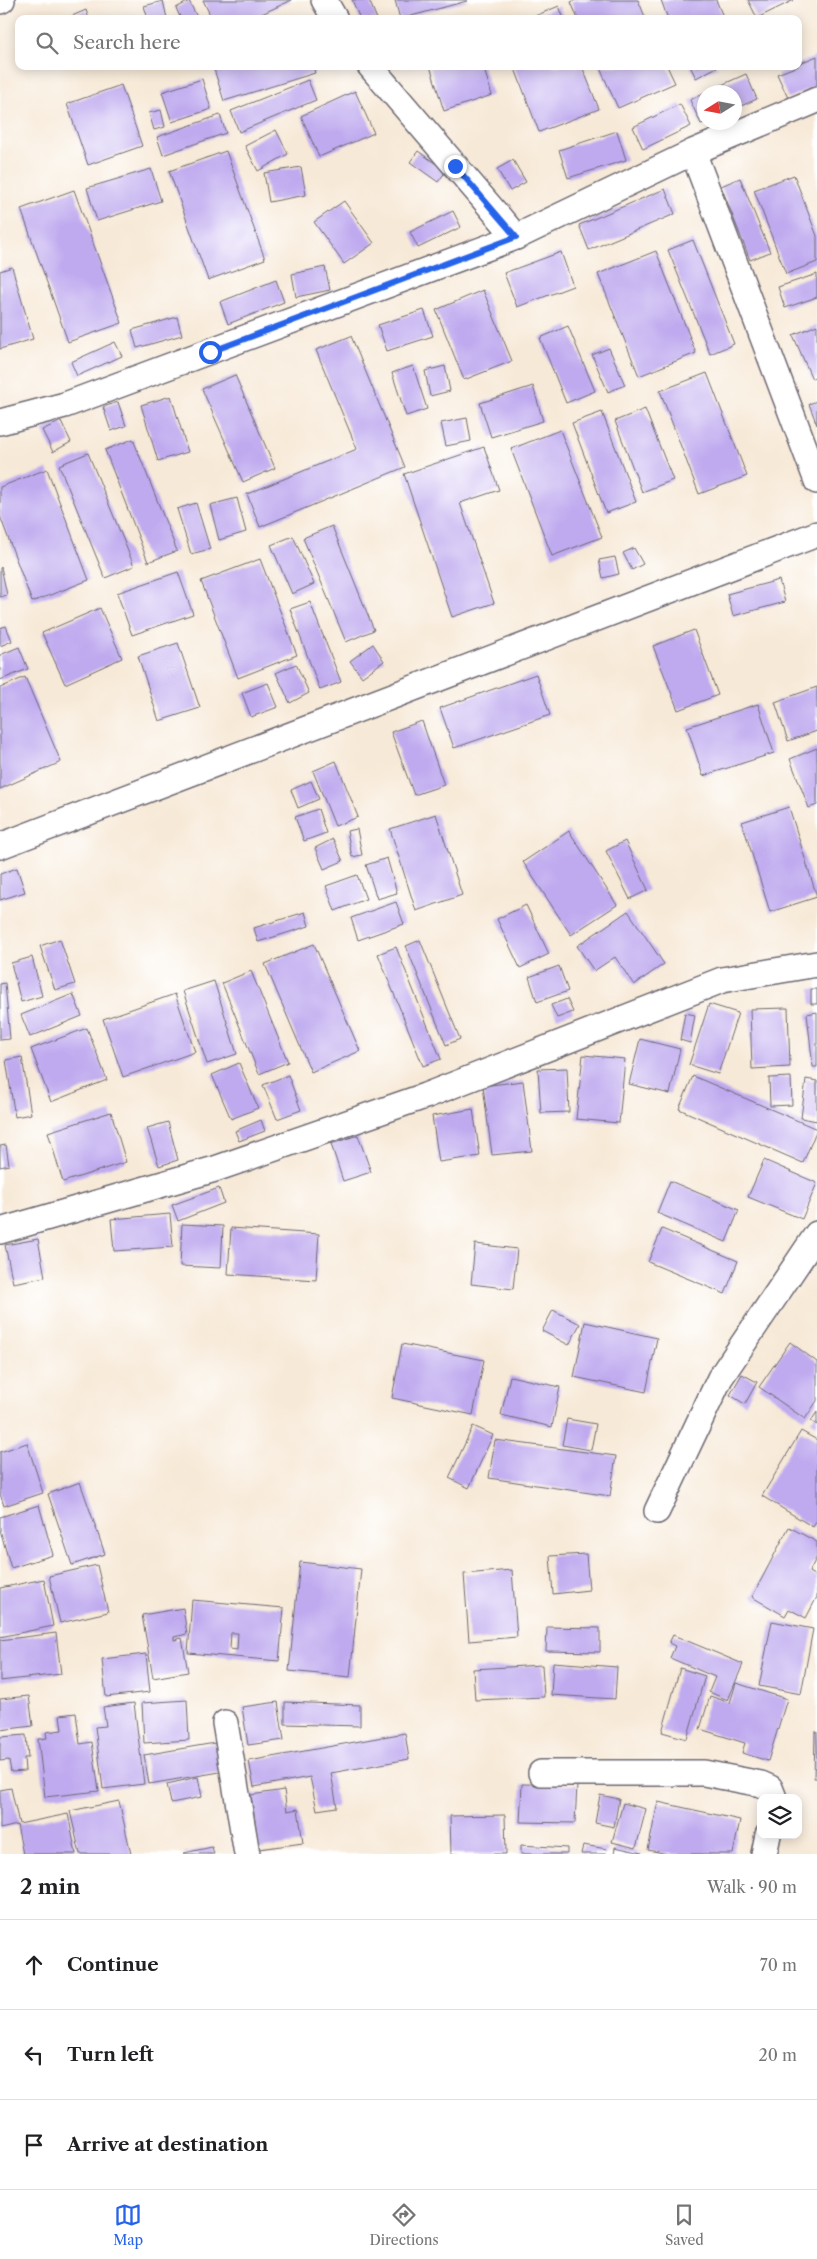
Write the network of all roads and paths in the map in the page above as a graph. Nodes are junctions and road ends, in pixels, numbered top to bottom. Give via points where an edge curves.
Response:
1 (324, 0) edge
2 (333, 15) edge
3 (373, 70) edge
4 (817, 100) edge
5 (692, 152) junction
6 (516, 237) junction
7 (0, 422) edge
8 (817, 481) edge
9 (817, 534) edge
10 (0, 846) edge
11 (817, 964) edge
12 (0, 1231) edge
13 (817, 1234) edge
14 (657, 1511) dead end
15 (225, 1723) dead end
16 (541, 1773) dead end
17 (772, 1794) edge
18 (767, 1839) edge
19 (247, 1854) edge
20 (764, 1854) edge

1 - 2 street
3 - 6 street
4 - 5 street
5 - 6 street
5 - 8 street
6 - 7 street via 66,405
9 - 10 street
11 - 12 street via 722,980 425,1096 224,1166
13 - 14 street via 720,1378
15 - 19 street
16 - 17 street via 704,1773 761,1784 770,1788
18 - 20 street

